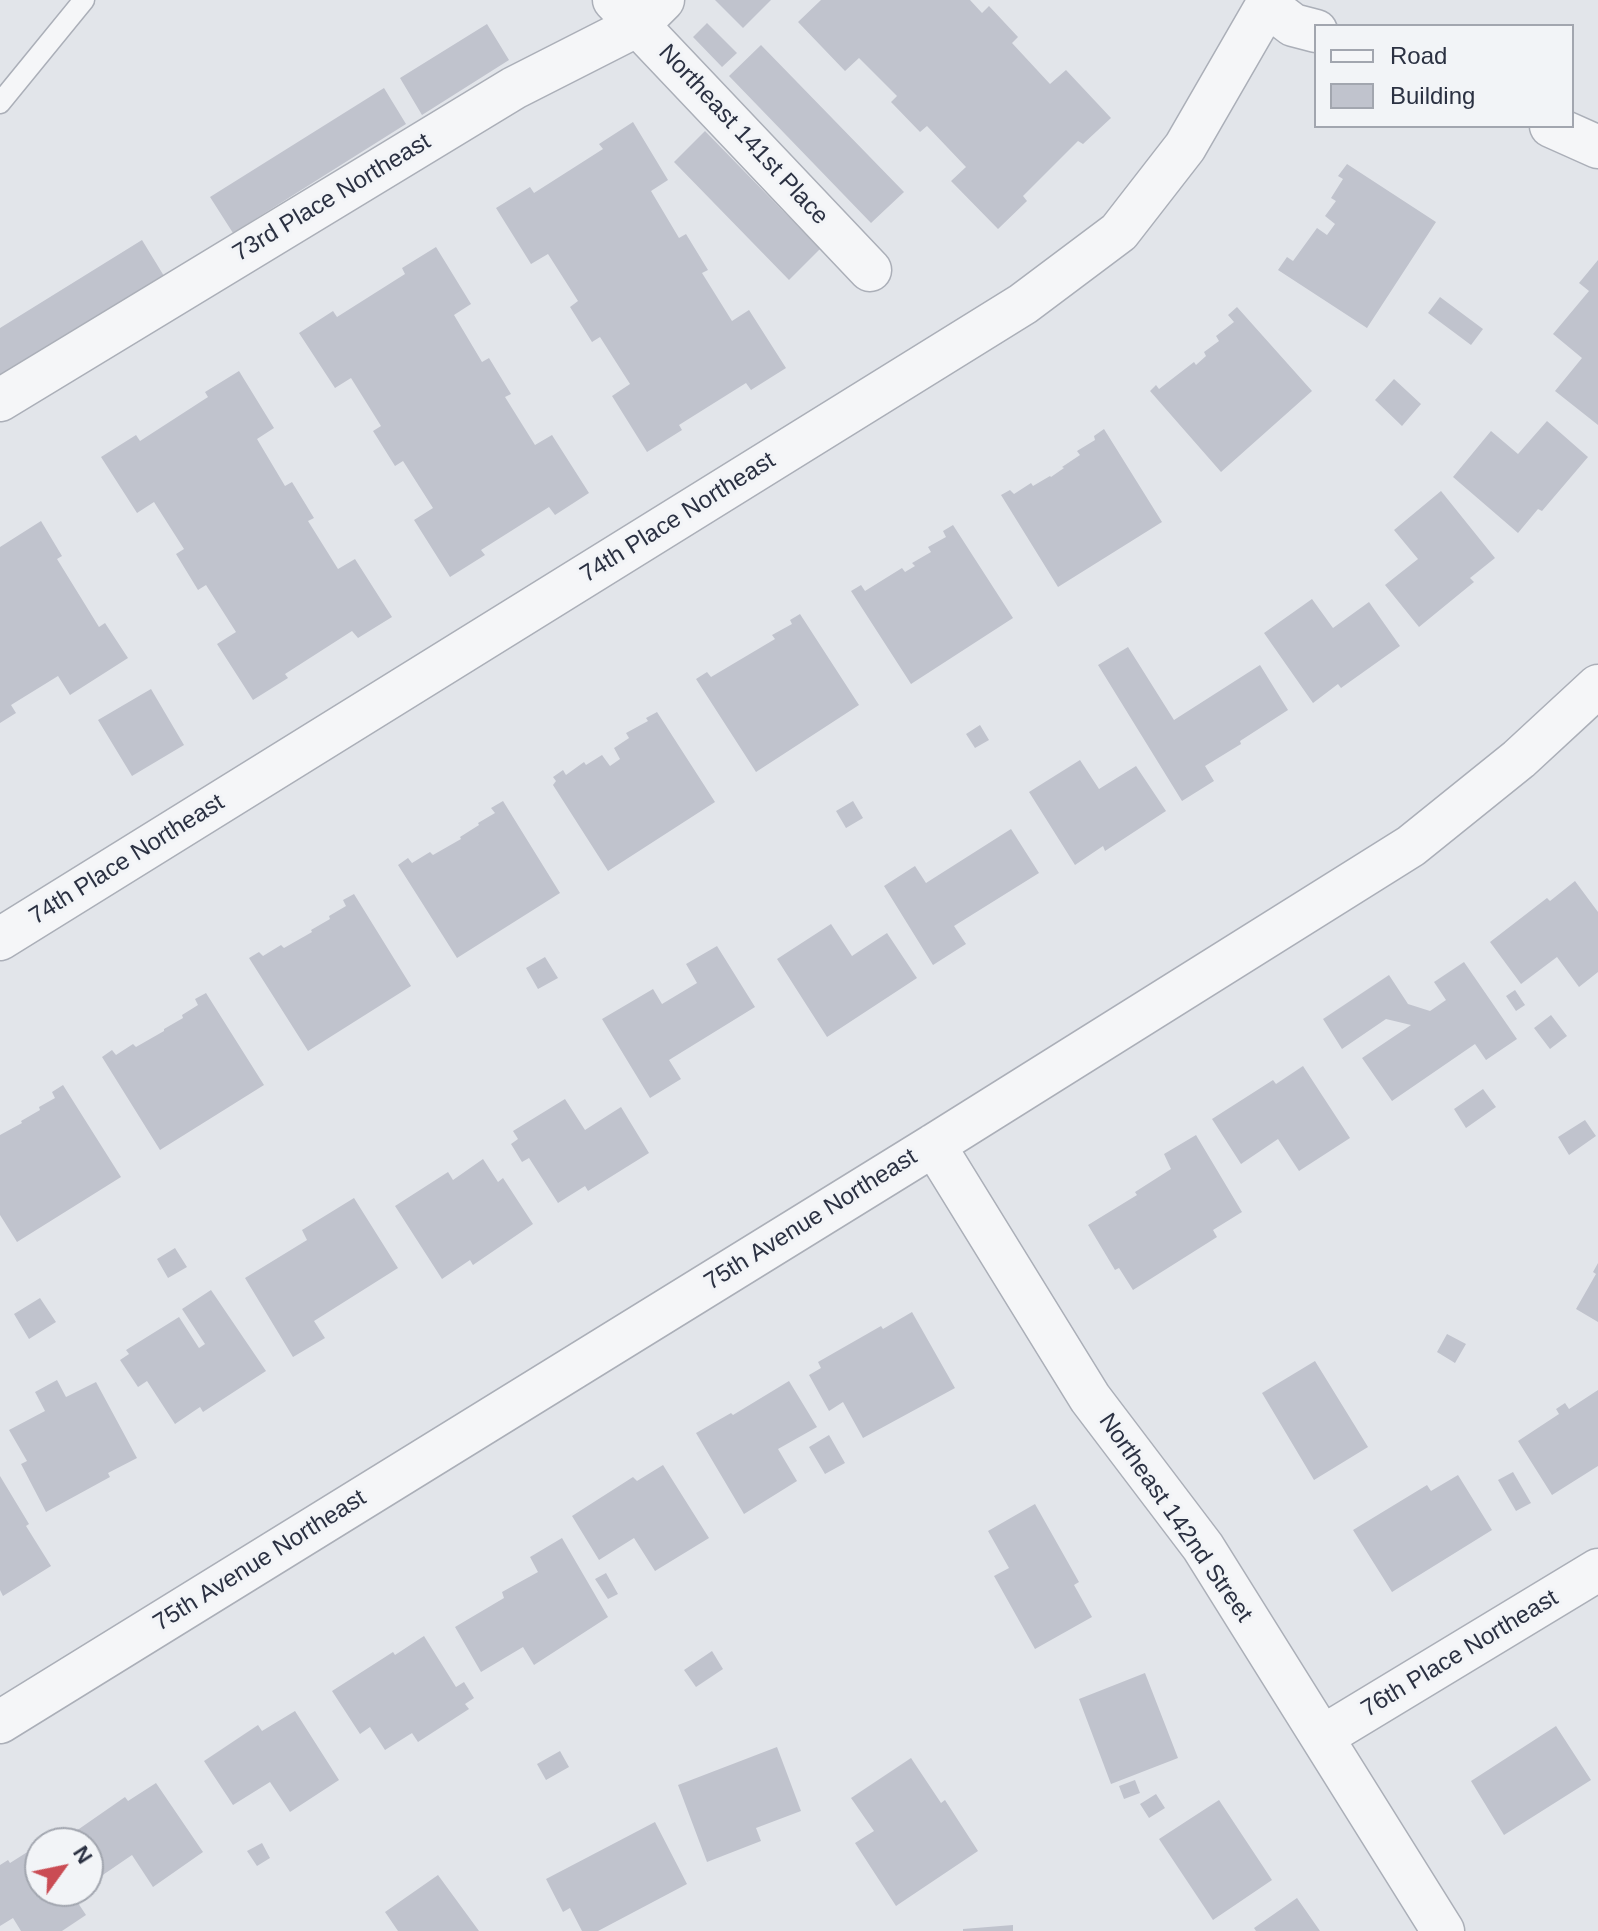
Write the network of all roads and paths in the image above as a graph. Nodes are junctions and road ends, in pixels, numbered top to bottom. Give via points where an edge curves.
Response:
1 (84, 0) edge
2 (1268, 3) edge
3 (639, 8) edge
4 (1314, 30) edge
5 (0, 103) edge
6 (1555, 128) edge
7 (1598, 147) edge
8 (870, 270) dead end
9 (0, 400) edge
10 (1598, 686) edge
11 (0, 939) edge
12 (934, 1145) junction
13 (1598, 1570) edge
14 (0, 1722) edge
15 (1322, 1737) junction
16 (1443, 1931) edge

1 - 5 lane
2 - 4 street via 1293,25
2 - 11 street, 74th Place Northeast via 1185,147 1119,232 1023,304
3 - 8 street, Northeast 141st Place
3 - 9 street, 73rd Place Northeast
6 - 7 street
10 - 12 street, 75th Avenue Northeast via 1519,759 1411,846
12 - 14 street, 75th Avenue Northeast
12 - 15 street, Northeast 142nd Street via 1090,1398 1203,1547
13 - 15 street, 76th Place Northeast
15 - 16 street, Northeast 142nd Street

